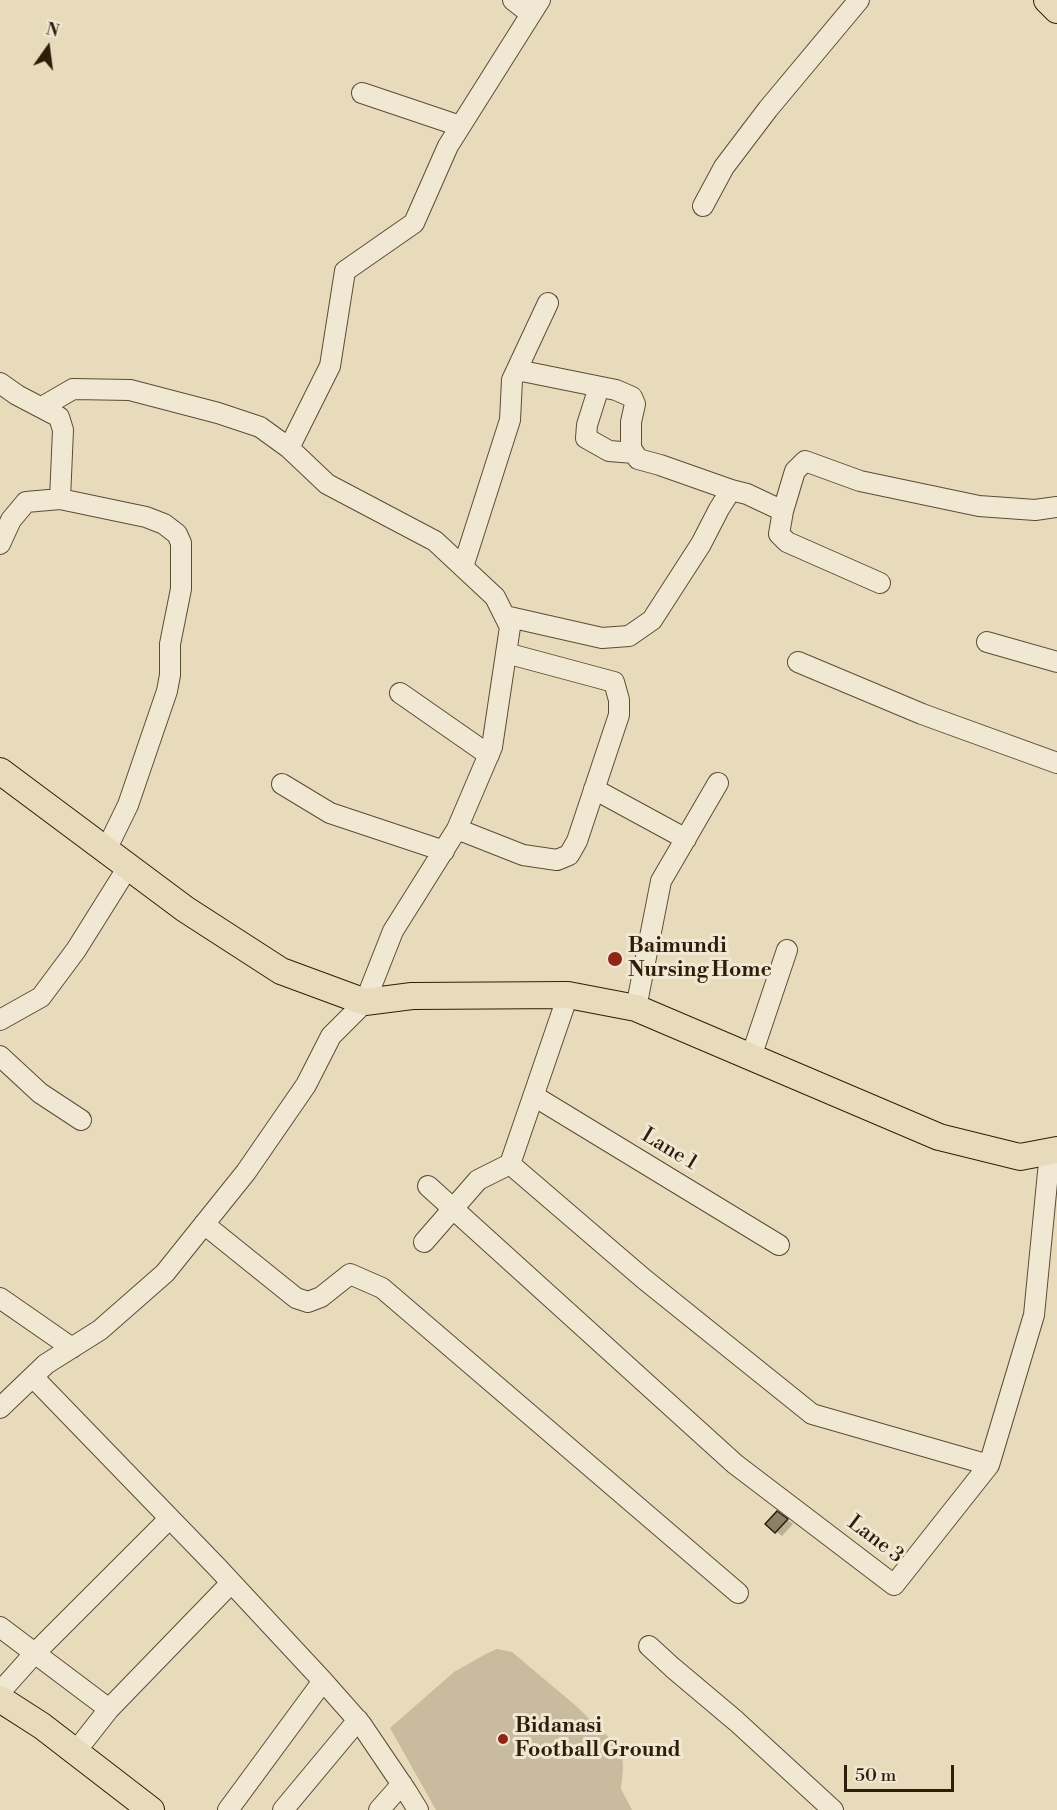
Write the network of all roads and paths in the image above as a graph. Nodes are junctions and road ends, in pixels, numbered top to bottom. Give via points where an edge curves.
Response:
1 (513, 0) edge
2 (859, 0) edge
3 (1047, 0) edge
4 (535, 7) edge
5 (1057, 10) edge
6 (362, 93) dead end
7 (460, 126) junction
8 (703, 206) dead end
9 (548, 303) dead end
10 (517, 370) junction
11 (0, 383) edge
12 (599, 387) junction
13 (42, 407) junction
14 (289, 448) junction
15 (634, 453) junction
16 (731, 490) junction
17 (60, 499) junction
18 (1057, 507) edge
19 (783, 511) junction
20 (0, 544) edge
21 (463, 567) junction
22 (880, 583) dead end
23 (505, 616) junction
24 (987, 642) dead end
25 (506, 653) junction
26 (798, 662) dead end
27 (1057, 662) edge
28 (400, 693) dead end
29 (489, 755) junction
30 (1057, 763) edge
31 (0, 771) edge
32 (718, 783) dead end
33 (282, 784) dead end
34 (594, 789) junction
35 (458, 829) junction
36 (686, 838) junction
37 (106, 850) junction
38 (444, 851) junction
39 (128, 867) junction
40 (787, 950) dead end
41 (568, 995) junction
42 (365, 1002) junction
43 (636, 1008) junction
44 (0, 1020) edge
45 (0, 1056) edge
46 (751, 1057) junction
47 (534, 1096) junction
48 (81, 1120) dead end
49 (1054, 1151) edge
50 (510, 1164) junction
51 (428, 1186) dead end
52 (453, 1208) junction
53 (204, 1224) junction
54 (424, 1242) dead end
55 (779, 1245) dead end
56 (0, 1298) edge
57 (72, 1348) junction
58 (33, 1377) junction
59 (0, 1408) edge
60 (989, 1465) junction
61 (169, 1519) junction
62 (231, 1582) junction
63 (738, 1593) dead end
64 (0, 1627) edge
65 (649, 1646) dead end
66 (34, 1654) junction
67 (323, 1681) junction
68 (0, 1692) edge
69 (0, 1699) edge
70 (109, 1709) junction
71 (0, 1719) edge
72 (358, 1720) junction
73 (76, 1751) junction
74 (402, 1784) junction
75 (128, 1810) edge
76 (151, 1810) edge
77 (228, 1810) edge
78 (283, 1810) edge
79 (379, 1810) edge
80 (418, 1810) edge
81 (833, 1810) edge

1 - 4 street
2 - 8 street via 736,150
3 - 5 main road
4 - 7 street
6 - 7 street
7 - 14 street via 414,223 345,271 330,366
9 - 10 street
10 - 12 street
10 - 21 street via 512,380 510,420
11 - 13 street
12 - 15 street via 632,397
12 - 15 street via 586,438 609,452
13 - 14 street via 73,390 130,390 260,427
13 - 17 street via 59,417 63,430
14 - 21 street via 327,484 435,541
15 - 16 street via 638,459
16 - 19 street
16 - 23 street via 652,620 629,636 602,638
17 - 20 street via 26,502 10,520
17 - 37 street via 155,520 177,534 181,543 181,589 170,644 167,691 128,805
18 - 19 street via 1035,510 979,506 860,481 805,461 795,471
19 - 22 street via 779,534 787,542
21 - 23 street via 495,597
23 - 25 street via 510,627
24 - 27 street
25 - 29 street
25 - 34 street via 614,682 619,715
26 - 30 street via 922,714
28 - 29 street
29 - 35 street
31 - 37 main road
32 - 36 street
33 - 38 street via 330,813
34 - 35 street via 577,842 569,855 557,860 523,855
34 - 36 street
35 - 38 street
36 - 43 street via 661,881
37 - 39 main road
38 - 42 street via 393,931
39 - 42 main road via 281,971
39 - 44 street via 41,997
40 - 46 street
41 - 42 main road via 412,996
41 - 43 main road
41 - 47 street
42 - 53 street via 331,1036 306,1085 246,1172
43 - 46 main road
45 - 48 street via 40,1093
46 - 49 main road via 939,1137 1020,1157
47 - 50 street
47 - 55 street, Lane 1
49 - 60 street via 1034,1315
50 - 52 street via 478,1179
50 - 60 street via 812,1414
51 - 52 street
52 - 54 street
52 - 60 street, Lane 3 via 735,1464 894,1585
53 - 57 street via 165,1273 100,1330
53 - 63 street via 296,1298 308,1302 321,1297 350,1274 382,1288
56 - 57 street
57 - 58 street
58 - 59 street
58 - 61 street
61 - 62 street
61 - 66 street
62 - 67 street
62 - 70 street
64 - 66 street
65 - 81 street
66 - 68 street
66 - 70 street
67 - 72 street
67 - 77 street
69 - 73 main road
70 - 73 street
71 - 75 main road
72 - 74 street
72 - 78 street
73 - 76 main road
74 - 79 street
74 - 80 street

